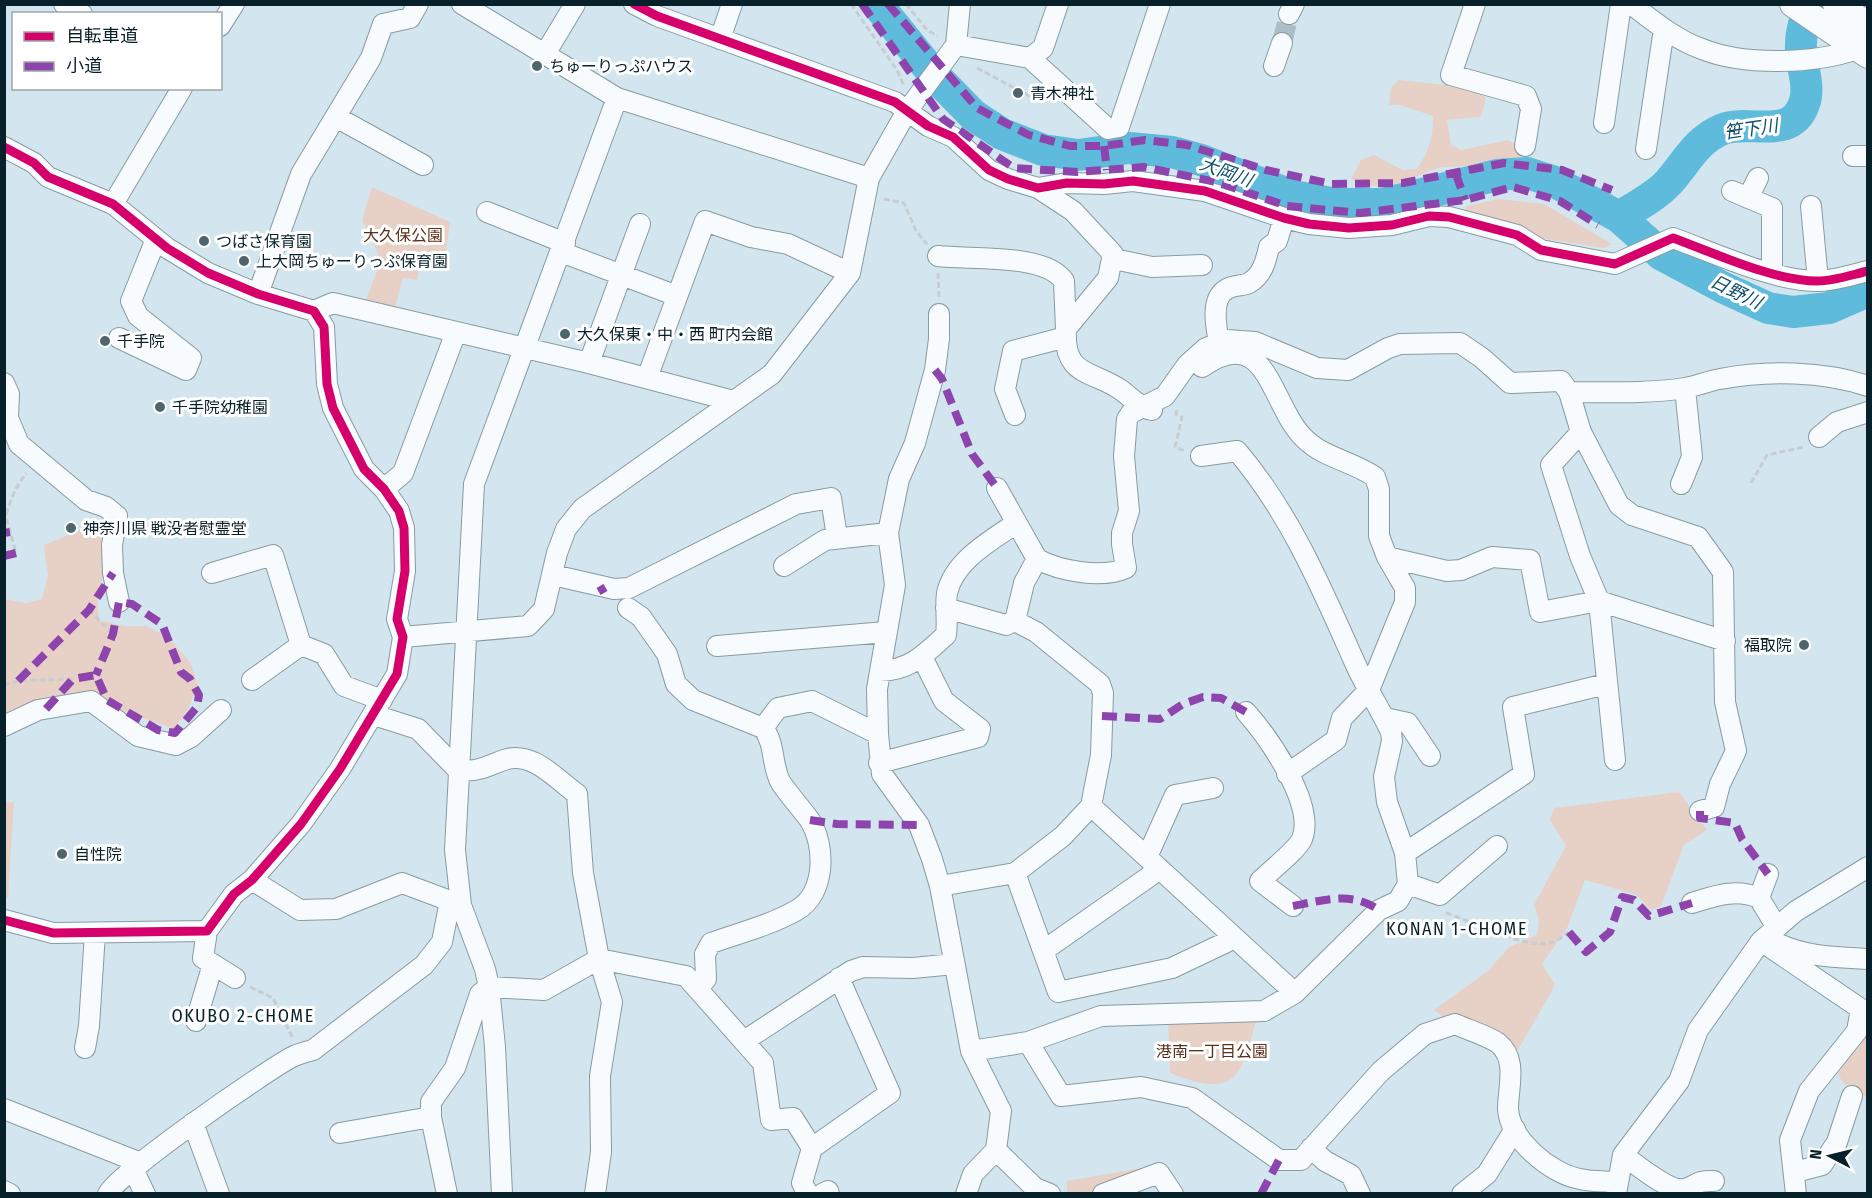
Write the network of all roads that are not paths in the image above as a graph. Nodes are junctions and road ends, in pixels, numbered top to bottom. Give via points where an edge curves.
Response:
1 (234, 4) edge
2 (418, 4) edge
3 (462, 4) edge
4 (575, 4) edge
5 (634, 4) edge
6 (732, 4) edge
7 (960, 4) edge
8 (1058, 4) edge
9 (1160, 4) edge
10 (1475, 4) edge
11 (1621, 4) edge
12 (1631, 4) edge
13 (1793, 4) edge
14 (1838, 6) edge
15 (666, 11) edge
16 (222, 23) edge
17 (1868, 25) edge
18 (1664, 29) junction
19 (720, 39) junction
20 (1282, 43) tunnel mouth
21 (953, 49) junction
22 (1862, 52) edge
23 (545, 54) junction
24 (1030, 58) junction
25 (1274, 66) dead end
26 (181, 90) edge
27 (617, 98) junction
28 (907, 111) junction
29 (336, 117) junction
30 (1604, 123) dead end
31 (1525, 146) dead end
32 (4, 147) edge
33 (1646, 149) dead end
34 (423, 165) dead end
35 (1758, 178) dead end
36 (867, 186) junction
37 (1038, 188) junction
38 (113, 204) junction
39 (1811, 206) dead end
40 (487, 212) dead end
41 (1284, 218) junction
42 (640, 224) dead end
43 (156, 239) junction
44 (563, 247) junction
45 (938, 256) road end
46 (1114, 260) junction
47 (1202, 265) dead end
48 (1868, 271) edge
49 (1772, 272) junction
50 (850, 273) junction
51 (622, 275) junction
52 (1818, 281) junction
53 (258, 294) junction
54 (677, 296) junction
55 (314, 311) junction
56 (939, 314) road end
57 (1066, 330) junction
58 (456, 332) junction
59 (118, 338) dead end
60 (1012, 341) dead end
61 (1220, 342) junction
62 (522, 348) junction
63 (589, 363) junction
64 (647, 378) junction
65 (4, 382) edge
66 (1868, 386) edge
67 (1685, 388) junction
68 (1569, 392) junction
69 (733, 401) junction
70 (1142, 407) junction
71 (1868, 412) edge
72 (1015, 415) dead end
73 (1581, 432) junction
74 (1819, 437) road end
75 (1201, 456) road end
76 (1681, 484) dead end
77 (997, 488) dead end
78 (384, 489) junction
79 (1015, 524) junction
80 (888, 533) junction
81 (837, 537) junction
82 (1387, 557) junction
83 (1037, 559) junction
84 (784, 566) dead end
85 (212, 573) dead end
86 (553, 575) junction
87 (1599, 601) junction
88 (119, 602) dead end
89 (628, 608) dead end
90 (946, 608) junction
91 (1015, 621) junction
92 (886, 632) junction
93 (467, 633) junction
94 (403, 637) junction
95 (1725, 641) junction
96 (301, 645) junction
97 (717, 646) dead end
98 (922, 657) junction
99 (880, 670) junction
100 (252, 680) dead end
101 (1606, 684) junction
102 (1369, 690) junction
103 (378, 707) junction
104 (221, 710) dead end
105 (1246, 712) dead end
106 (1385, 718) junction
107 (4, 726) edge
108 (763, 728) junction
109 (878, 734) junction
110 (1430, 756) dead end
111 (1615, 760) dead end
112 (879, 763) junction
113 (459, 771) junction
114 (1287, 774) junction
115 (1213, 788) dead end
116 (1091, 806) junction
117 (1700, 811) dead end
118 (1497, 846) dead end
119 (1405, 853) junction
120 (1153, 863) junction
121 (1868, 867) edge
122 (1015, 873) junction
123 (1768, 874) dead end
124 (252, 880) junction
125 (1408, 884) junction
126 (940, 886) junction
127 (1759, 897) junction
128 (455, 903) junction
129 (1692, 903) dead end
130 (1293, 906) dead end
131 (4, 920) edge
132 (1776, 926) junction
133 (207, 932) junction
134 (95, 933) junction
135 (1235, 938) junction
136 (1761, 941) junction
137 (1043, 951) junction
138 (599, 959) junction
139 (1868, 959) edge
140 (213, 964) junction
141 (954, 964) junction
142 (235, 978) road end
143 (838, 978) junction
144 (489, 987) junction
145 (698, 988) junction
146 (1295, 993) junction
147 (196, 1021) dead end
148 (744, 1041) junction
149 (1028, 1042) junction
150 (85, 1048) dead end
151 (971, 1051) junction
152 (1852, 1096) dead end
153 (4, 1109) edge
154 (431, 1117) junction
155 (193, 1124) junction
156 (1515, 1129) junction
157 (340, 1132) dead end
158 (812, 1148) junction
159 (1311, 1148) junction
160 (996, 1150) junction
161 (1623, 1155) junction
162 (137, 1166) junction
163 (1795, 1173) junction
164 (1714, 1181) dead end
165 (1616, 1188) edge
166 (4, 1191) edge
167 (9, 1194) edge
168 (108, 1194) edge
169 (145, 1194) edge
170 (219, 1194) edge
171 (447, 1194) edge
172 (501, 1194) edge
173 (595, 1194) edge
174 (808, 1194) edge
175 (822, 1194) edge
176 (829, 1194) edge
177 (966, 1194) edge
178 (1050, 1194) edge
179 (1103, 1194) edge
180 (1173, 1194) edge
181 (1360, 1194) edge
182 (1462, 1194) edge
183 (1796, 1194) edge

1 - 16 street
2 - 29 street via 410,18 383,24 371,58
3 - 23 street
4 - 23 street
5 - 15 street
6 - 19 street
7 - 21 street
8 - 24 street via 1044,48
9 - 24 street via 1119,127 1108,129
10 - 31 street via 1451,75 1526,96 1531,109
11 - 30 street
12 - 18 street
13 - 22 main road
14 - 17 main road
15 - 19 street
18 - 22 street via 1702,50 1751,60
18 - 33 street
19 - 28 street via 895,102
20 - 25 street
21 - 24 street
21 - 28 street
23 - 27 street
26 - 38 street
27 - 36 street
27 - 44 street
28 - 36 street
28 - 37 street via 928,126 953,136 989,170
29 - 34 street
29 - 53 street via 301,174
32 - 38 street via 34,163 48,177
35 - 49 street via 1740,194 1772,208
36 - 50 street
37 - 41 street via 1133,181 1204,191
37 - 46 street via 1073,211 1113,254
38 - 43 street
39 - 52 street
40 - 44 street
41 - 49 street via 1349,228 1392,225 1429,216 1449,217 1517,235 1541,250 1615,264 1673,238
41 - 61 street via 1277,241 1269,247 1265,266 1249,284 1219,295 1214,320
42 - 51 street
43 - 53 street via 208,273
43 - 59 street via 131,301 138,316 191,358 186,370
44 - 51 street
44 - 62 street
45 - 57 street via 1014,259 1053,269 1065,281
46 - 47 street via 1152,267
46 - 57 street via 1108,278
48 - 52 street
49 - 52 street
50 - 54 street via 788,244 751,237 705,221
50 - 69 street via 772,374
51 - 54 street
51 - 63 street
53 - 55 street
54 - 64 street
55 - 58 street via 333,303
55 - 78 street via 324,327 327,384 333,408 364,469
56 - 80 street via 935,370 915,443 899,479
57 - 60 street
57 - 70 street via 1071,358 1077,367 1118,388
57 - 72 street via 1013,351 1005,389
58 - 62 street
58 - 78 street via 403,473
61 - 68 street via 1255,342 1303,363 1342,370 1400,344 1460,343 1510,383 1561,381
61 - 70 street via 1206,348 1187,365 1165,396
62 - 63 street
62 - 93 street via 474,484
63 - 64 street
64 - 69 street
65 - 88 street via 9,394 8,418 19,444 86,500 117,516 112,573
66 - 67 street via 1826,377 1772,375 1722,379
67 - 68 street
67 - 76 street via 1692,457
68 - 73 street
69 - 86 street via 582,509 566,529
70 - 82 street via 1156,411 1170,402 1196,371 1218,356 1242,354 1257,361 1306,440 1375,477 1379,489 1379,536
70 - 83 street via 1131,413 1125,430 1129,511 1122,533 1126,568 1116,573 1095,572
71 - 74 street via 1837,422
73 - 87 street via 1551,465
73 - 95 street via 1619,505 1632,515 1698,537 1723,572
75 - 102 street via 1237,451 1259,477 1328,600
77 - 79 street
78 - 94 street via 399,511 404,528 405,571 397,619
79 - 83 street
79 - 90 street via 968,558 949,586
80 - 81 street
80 - 92 street via 895,585
81 - 84 street via 825,540
81 - 86 street via 831,498 813,499 776,513 628,588 614,589
82 - 87 street via 1448,571 1492,557 1530,560 1540,612
82 - 102 street via 1405,588 1405,602
83 - 91 street via 1024,583
85 - 96 street via 273,555
86 - 93 street via 544,609 528,626
87 - 95 street
87 - 101 street
89 - 108 street via 648,626 667,654 676,684 693,700
90 - 91 street via 1006,625
90 - 98 street via 945,635
91 - 116 street via 1053,645 1100,684 1101,755
92 - 97 street
92 - 99 street
93 - 94 street
93 - 113 street
94 - 103 street via 397,674
95 - 117 street via 1725,702 1736,751 1714,807
96 - 100 street
96 - 103 street via 324,654 344,686
98 - 99 street via 898,670
98 - 112 street via 944,701 980,729 978,737
99 - 109 street
101 - 111 street
101 - 119 street via 1513,707 1524,774
102 - 106 street
102 - 114 street via 1342,718 1336,740
103 - 113 street via 418,729
103 - 124 street via 301,824
104 - 107 street via 176,745 138,736 91,701 38,710
105 - 114 street via 1264,732
106 - 110 street via 1408,723
106 - 119 street via 1392,741 1384,777 1387,802
108 - 109 street via 778,708 812,701
108 - 145 street via 770,737 778,777 810,820 821,857 816,886 798,910 711,944 705,954 706,979
109 - 112 street
112 - 126 street via 882,774 919,825
113 - 128 street
113 - 138 street via 480,771 519,756 531,759 577,794 583,873
114 - 130 street via 1306,815 1302,840 1260,881
115 - 120 street via 1175,795
116 - 120 street
116 - 122 street via 1063,836
118 - 125 street via 1440,895
119 - 125 street
120 - 135 street
120 - 137 street
121 - 132 street
122 - 126 street
122 - 137 street
123 - 127 street
124 - 128 street via 300,910 336,909 402,883
124 - 133 street via 234,894
125 - 146 street via 1398,901 1379,910
126 - 141 street
127 - 129 street via 1745,892 1721,894
127 - 132 street
128 - 144 street via 485,969
128 - 155 street via 442,942 424,965 313,1050 271,1070
131 - 134 street via 53,933
132 - 136 street
133 - 134 street
133 - 140 street via 203,958
134 - 150 street
135 - 137 street via 1172,968 1058,992
135 - 146 street
136 - 139 street via 1820,956
136 - 161 street via 1698,1030 1679,1081
136 - 163 street via 1861,1009 1857,1031 1809,1091 1790,1140
138 - 144 street via 544,990
138 - 145 street via 686,976
138 - 173 street via 612,1002 600,1076 601,1152
140 - 142 street
140 - 147 street
141 - 143 street via 862,967
141 - 151 street
143 - 148 street
143 - 158 street via 890,1093
144 - 154 street via 480,994 455,1068 431,1102
144 - 172 street
145 - 148 street
146 - 149 street via 1264,1011 1101,1016
148 - 158 street via 763,1064 771,1120 793,1118
149 - 151 street
149 - 159 street via 1061,1096 1141,1087 1192,1098 1279,1160 1301,1160
151 - 160 street via 1001,1111
152 - 163 street via 1837,1142 1822,1165
153 - 162 street
154 - 157 street
154 - 171 street
155 - 162 street
155 - 170 street
156 - 159 street via 1508,1110 1511,1064 1499,1044 1455,1024 1425,1034 1381,1071
156 - 165 street via 1531,1151 1552,1169
156 - 182 street via 1487,1174
158 - 174 street via 802,1183
159 - 181 street via 1351,1175
160 - 177 street via 973,1174
160 - 178 street via 1035,1188
161 - 164 street via 1672,1188 1685,1190 1699,1180
161 - 165 street
162 - 168 street
162 - 169 street
163 - 183 street
166 - 167 street
175 - 176 street
179 - 180 street via 1159,1173

